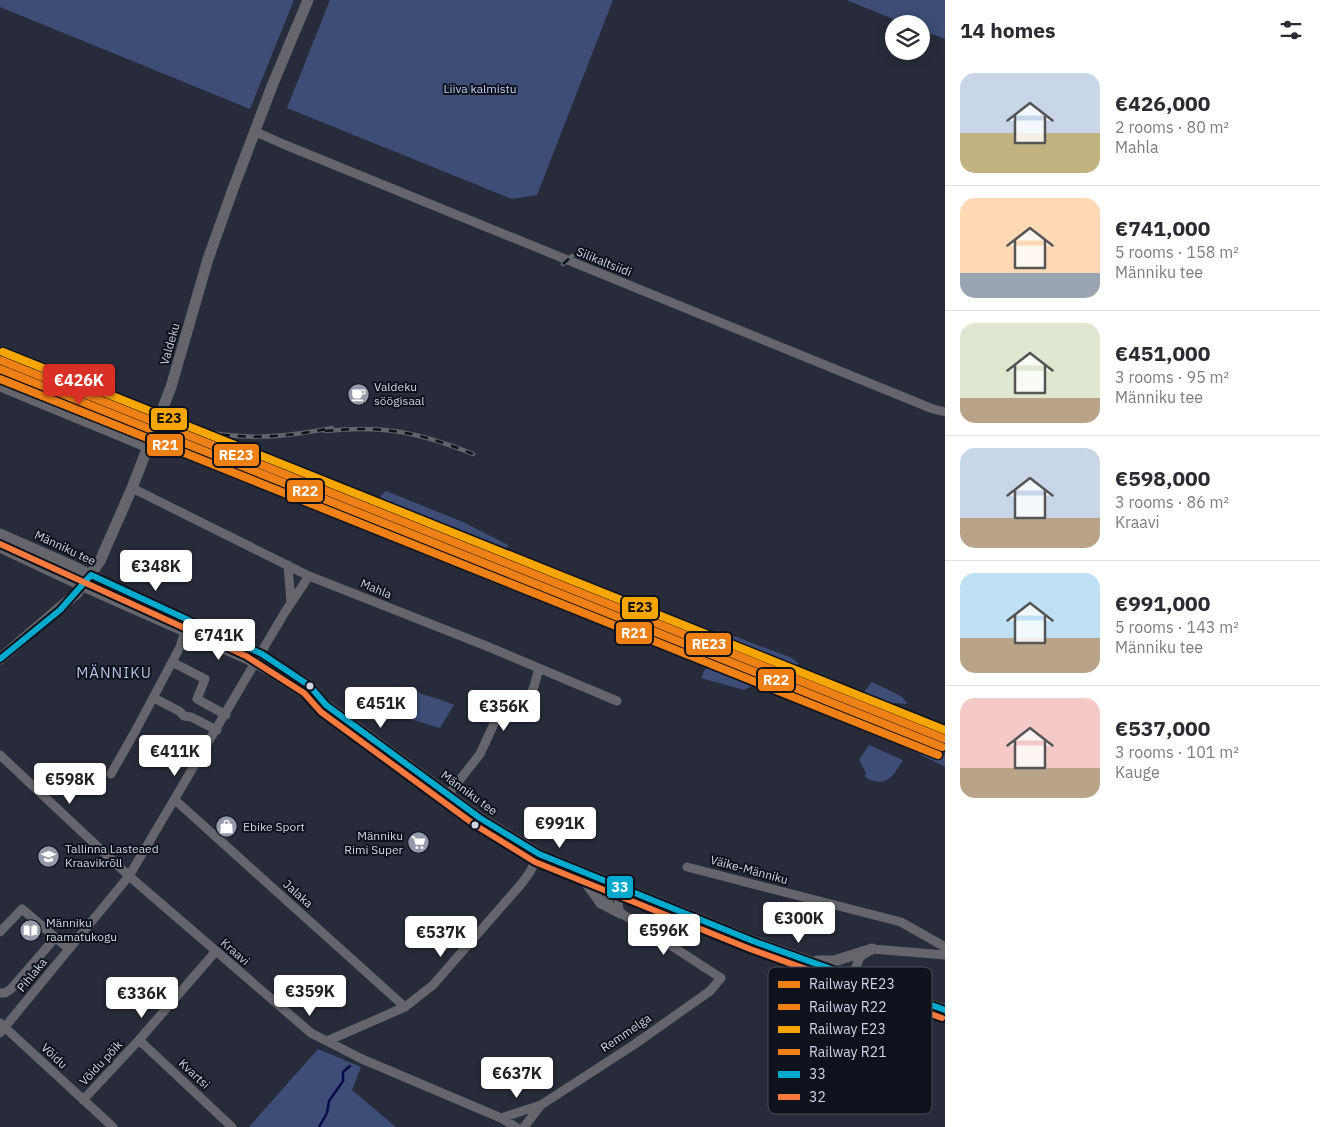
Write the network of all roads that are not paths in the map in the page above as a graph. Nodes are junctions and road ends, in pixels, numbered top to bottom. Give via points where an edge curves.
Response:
1 (308, 0) edge
2 (254, 131) junction
3 (0, 387) edge
4 (945, 412) edge
5 (148, 448) junction
6 (132, 488) junction
7 (0, 534) edge
8 (0, 548) edge
9 (288, 565) junction
10 (91, 575) junction
11 (309, 576) junction
12 (83, 586) junction
13 (292, 603) junction
14 (186, 626) junction
15 (0, 659) edge
16 (259, 659) junction
17 (172, 662) junction
18 (539, 668) junction
19 (154, 698) junction
20 (617, 700) dead end
21 (226, 715) junction
22 (217, 730) junction
23 (0, 755) edge
24 (110, 774) dead end
25 (448, 795) junction
26 (175, 800) junction
27 (539, 854) junction
28 (687, 867) dead end
29 (570, 868) junction
30 (129, 876) junction
31 (618, 887) junction
32 (620, 913) junction
33 (0, 932) edge
34 (55, 938) junction
35 (945, 947) edge
36 (69, 949) junction
37 (872, 949) junction
38 (216, 951) junction
39 (945, 955) edge
40 (810, 962) junction
41 (824, 967) edge
42 (856, 967) edge
43 (0, 992) edge
44 (932, 1005) edge
45 (405, 1007) junction
46 (945, 1010) edge
47 (2, 1028) edge
48 (139, 1040) junction
49 (327, 1041) junction
50 (83, 1100) junction
51 (541, 1105) junction
52 (501, 1118) junction
53 (113, 1127) edge
54 (232, 1127) edge
55 (516, 1127) edge
56 (524, 1127) edge

1 - 2 street, Valdeku
2 - 4 street, Silikaltsiidi
2 - 5 street, Valdeku via 208,259 175,377
3 - 5 street
5 - 6 street, Valdeku
6 - 9 street, Mahla
6 - 10 street, Valdeku via 100,562
7 - 10 street, Männiku tee
8 - 12 street, Männiku tee
9 - 11 street, Mahla
9 - 13 street
10 - 12 street, Valdeku
10 - 14 street, Männiku tee
11 - 13 street, Pihlaka
11 - 18 street, Mahla
12 - 14 street, Männiku tee
12 - 15 street, Valdeku
13 - 16 street, Pihlaka
14 - 16 street, Männiku tee
14 - 17 street
16 - 21 street, Pihlaka
16 - 25 street, Männiku tee via 310,686 326,705
17 - 19 street
17 - 21 street via 205,679 197,700
18 - 20 street, Mahla
18 - 25 street via 528,699 518,705 505,700 480,754
19 - 22 street
19 - 24 street
21 - 22 street, Pihlaka
22 - 26 street, Pihlaka
23 - 30 street, Kraavi
25 - 27 street, Männiku tee via 496,830
26 - 30 street, Pihlaka
26 - 45 street, Jalaka
27 - 29 street, Männiku tee
27 - 45 street via 522,884 433,985
28 - 35 street, Väike-Männiku via 901,922
29 - 31 street, Männiku tee
29 - 32 street via 586,882 601,903
30 - 36 street, Pihlaka
30 - 38 street, Kraavi
31 - 32 street via 608,895 608,901
31 - 40 street, Männiku tee
32 - 51 street, Remmelga via 720,978 710,991
33 - 34 street via 22,908
34 - 36 street
34 - 43 street via 11,990
36 - 47 street, Pihlaka
37 - 39 street
37 - 40 street via 834,961
37 - 42 street via 860,957
38 - 48 street, Võidu põik
38 - 49 street, Kraavi via 311,1033
40 - 41 street, Männiku tee
44 - 46 street, Männiku tee
45 - 49 street
47 - 50 street, Võidu
48 - 50 street, Võidu põik
48 - 54 street, Kvartsi
49 - 52 street, Kraavi
50 - 53 street, Võidu
51 - 52 street, Remmelga
51 - 56 street, Remmelga
52 - 55 street, Kraavi

